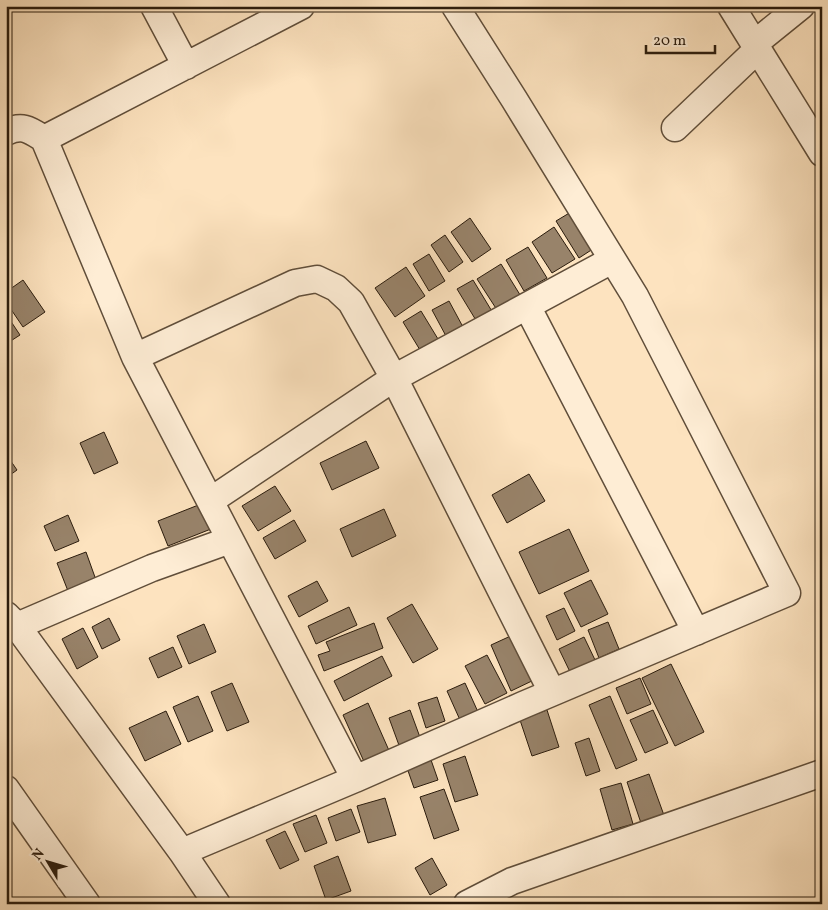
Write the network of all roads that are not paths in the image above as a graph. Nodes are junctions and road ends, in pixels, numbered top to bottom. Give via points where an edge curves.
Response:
1 (154, 6) edge
2 (300, 6) edge
3 (455, 6) edge
4 (731, 6) edge
5 (801, 6) edge
6 (756, 47) junction
7 (186, 66) junction
8 (675, 128) dead end
9 (6, 132) edge
10 (44, 140) junction
11 (822, 153) edge
12 (612, 260) junction
13 (527, 306) junction
14 (135, 357) junction
15 (394, 378) junction
16 (210, 500) junction
17 (230, 540) junction
18 (12, 620) edge
19 (696, 632) junction
20 (552, 692) junction
21 (822, 772) edge
22 (355, 779) junction
23 (6, 789) edge
24 (182, 852) junction
25 (87, 904) edge
26 (217, 904) edge
27 (466, 904) edge

1 - 7 street
2 - 7 street
3 - 12 street
4 - 6 street
5 - 6 street
6 - 8 street
6 - 11 street
7 - 10 street
9 - 10 street via 16,127 29,129
10 - 14 street
12 - 13 street
12 - 19 street via 635,296 787,593
13 - 15 street
13 - 19 street
14 - 15 street via 295,282 317,279 336,288 350,302
14 - 16 street
15 - 16 street
15 - 20 street
16 - 17 street
17 - 18 street
17 - 22 street
18 - 24 street
19 - 20 street
20 - 22 street
21 - 27 street via 512,881
22 - 24 street
23 - 25 street
24 - 26 street

